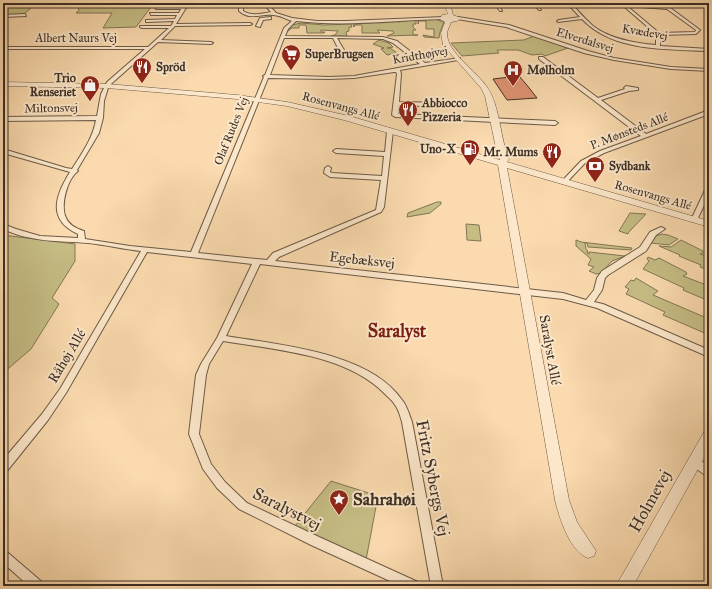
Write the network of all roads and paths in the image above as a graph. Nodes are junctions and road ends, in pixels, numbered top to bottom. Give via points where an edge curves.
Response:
1 (241, 3) edge
2 (265, 3) edge
3 (322, 3) edge
4 (374, 3) edge
5 (447, 3) edge
6 (496, 3) edge
7 (535, 3) edge
8 (569, 3) edge
9 (623, 4) edge
10 (185, 5) edge
11 (156, 8) dead end
12 (540, 9) dead end
13 (501, 10) dead end
14 (151, 14) dead end
15 (180, 14) junction
16 (274, 14) junction
17 (25, 15) dead end
18 (3, 16) edge
19 (278, 16) junction
20 (448, 18) junction
21 (458, 18) joint
22 (583, 18) junction
23 (147, 20) dead end
24 (295, 20) junction
25 (559, 21) dead end
26 (175, 24) junction
27 (250, 24) dead end
28 (258, 26) dead end
29 (142, 27) dead end
30 (658, 34) junction
31 (282, 37) junction
32 (334, 37) junction
33 (158, 41) junction
34 (211, 43) dead end
35 (658, 46) junction
36 (3, 48) edge
37 (150, 48) junction
38 (709, 50) edge
39 (541, 58) dead end
40 (351, 59) dead end
41 (458, 59) junction
42 (423, 64) junction
43 (393, 70) junction
44 (709, 70) edge
45 (265, 76) junction
46 (3, 84) edge
47 (107, 86) junction
48 (628, 90) dead end
49 (256, 99) junction
50 (597, 100) junction
51 (396, 103) junction
52 (447, 105) dead end
53 (709, 112) edge
54 (100, 118) junction
55 (6, 120) edge
56 (494, 121) junction
57 (555, 123) dead end
58 (3, 126) edge
59 (390, 131) junction
60 (645, 136) junction
61 (3, 151) edge
62 (336, 151) dead end
63 (387, 154) junction
64 (497, 162) junction
65 (328, 168) dead end
66 (75, 170) junction
67 (385, 178) junction
68 (564, 182) junction
69 (709, 188) edge
70 (694, 220) junction
71 (709, 224) edge
72 (3, 226) edge
73 (661, 229) dead end
74 (81, 241) junction
75 (145, 250) junction
76 (194, 255) junction
77 (257, 262) junction
78 (269, 263) junction
79 (524, 291) junction
80 (589, 302) junction
81 (221, 338) junction
82 (709, 354) edge
83 (709, 436) edge
84 (695, 461) junction
85 (3, 468) edge
86 (709, 472) edge
87 (588, 551) dead end
88 (3, 556) edge
89 (38, 586) edge
90 (414, 586) edge
91 (437, 586) edge
92 (624, 586) edge

1 - 16 street via 240,11 244,14
2 - 16 street via 267,9
3 - 4 street
5 - 20 street
6 - 13 street
7 - 12 street
8 - 22 street, Kvædevej
9 - 30 street
9 - 30 street via 668,8 698,30 691,33
10 - 11 street
10 - 15 street
14 - 15 street
15 - 26 street
16 - 19 street
17 - 18 street
19 - 24 street
19 - 28 street via 261,19
20 - 21 street
20 - 24 street via 327,23
20 - 41 street, Saralyst Allé via 444,39
21 - 44 street, Elverdalsvej via 503,25 614,59 671,68
22 - 25 street
22 - 35 street, Kvædevej via 592,27 610,36
23 - 26 street
24 - 31 street, Olaf Rudes Vej via 286,28
26 - 27 street
26 - 29 street
26 - 33 street
30 - 35 street
31 - 32 street
31 - 45 street, Olaf Rudes Vej
32 - 40 street via 342,51
32 - 42 street via 387,39 395,42
33 - 34 street
33 - 37 street
35 - 38 street, Kvædevej
36 - 37 street, Albert Naurs Vej
37 - 47 street
39 - 50 street
41 - 42 street, Kridthøjvej
41 - 56 street, Saralyst Allé via 486,90 491,100
42 - 43 street, Kridthøjvej
43 - 45 street, Kridthøjvej via 346,77
43 - 51 street via 399,74
45 - 49 street, Olaf Rudes Vej
46 - 47 street, Rosenvangs Allé
47 - 49 street, Rosenvangs Allé
47 - 54 street
48 - 50 street
49 - 59 street, Rosenvangs Allé via 306,108
49 - 76 street, Olaf Rudes Vej
50 - 60 street
51 - 52 street
51 - 56 street via 395,115 400,116
53 - 60 street, P. Mønsteds Allé
54 - 55 street, Miltonsvej
54 - 66 street via 95,137
55 - 58 street
56 - 57 street
56 - 64 street, Saralyst Allé via 505,160
59 - 63 street
59 - 64 street, Rosenvangs Allé
60 - 68 street, P. Mønsteds Allé via 583,162
61 - 66 street via 65,170
62 - 63 street
63 - 67 street
64 - 68 street, Rosenvangs Allé
64 - 79 street, Saralyst Allé
65 - 67 street via 327,173 330,175
66 - 74 street via 64,190 60,209 62,219 81,233
67 - 78 street via 379,211 276,255
68 - 70 street, Rosenvangs Allé
69 - 70 street
70 - 71 street, Rosenvangs Allé
72 - 74 street, Egebæksvej via 40,238
73 - 80 street via 653,234 643,249 605,273 598,290
74 - 75 street, Egebæksvej
75 - 76 street, Egebæksvej
75 - 85 street, Råhøj Allé via 63,391
76 - 77 street, Egebæksvej
77 - 78 street, Egebæksvej
77 - 81 street, Saralystvej
78 - 79 street, Egebæksvej
79 - 80 street, Egebæksvej
79 - 87 street, Saralyst Allé via 563,506 573,533
80 - 82 street, Egebæksvej
81 - 90 street, Saralystvej via 201,375 194,434 207,466 221,485 243,506
81 - 91 street, Fritz Sybergs Vej via 312,354 340,363 364,372 378,381 397,400 407,422
83 - 84 street, Holmevej
84 - 86 street
84 - 92 street, Holmevej
88 - 89 street

